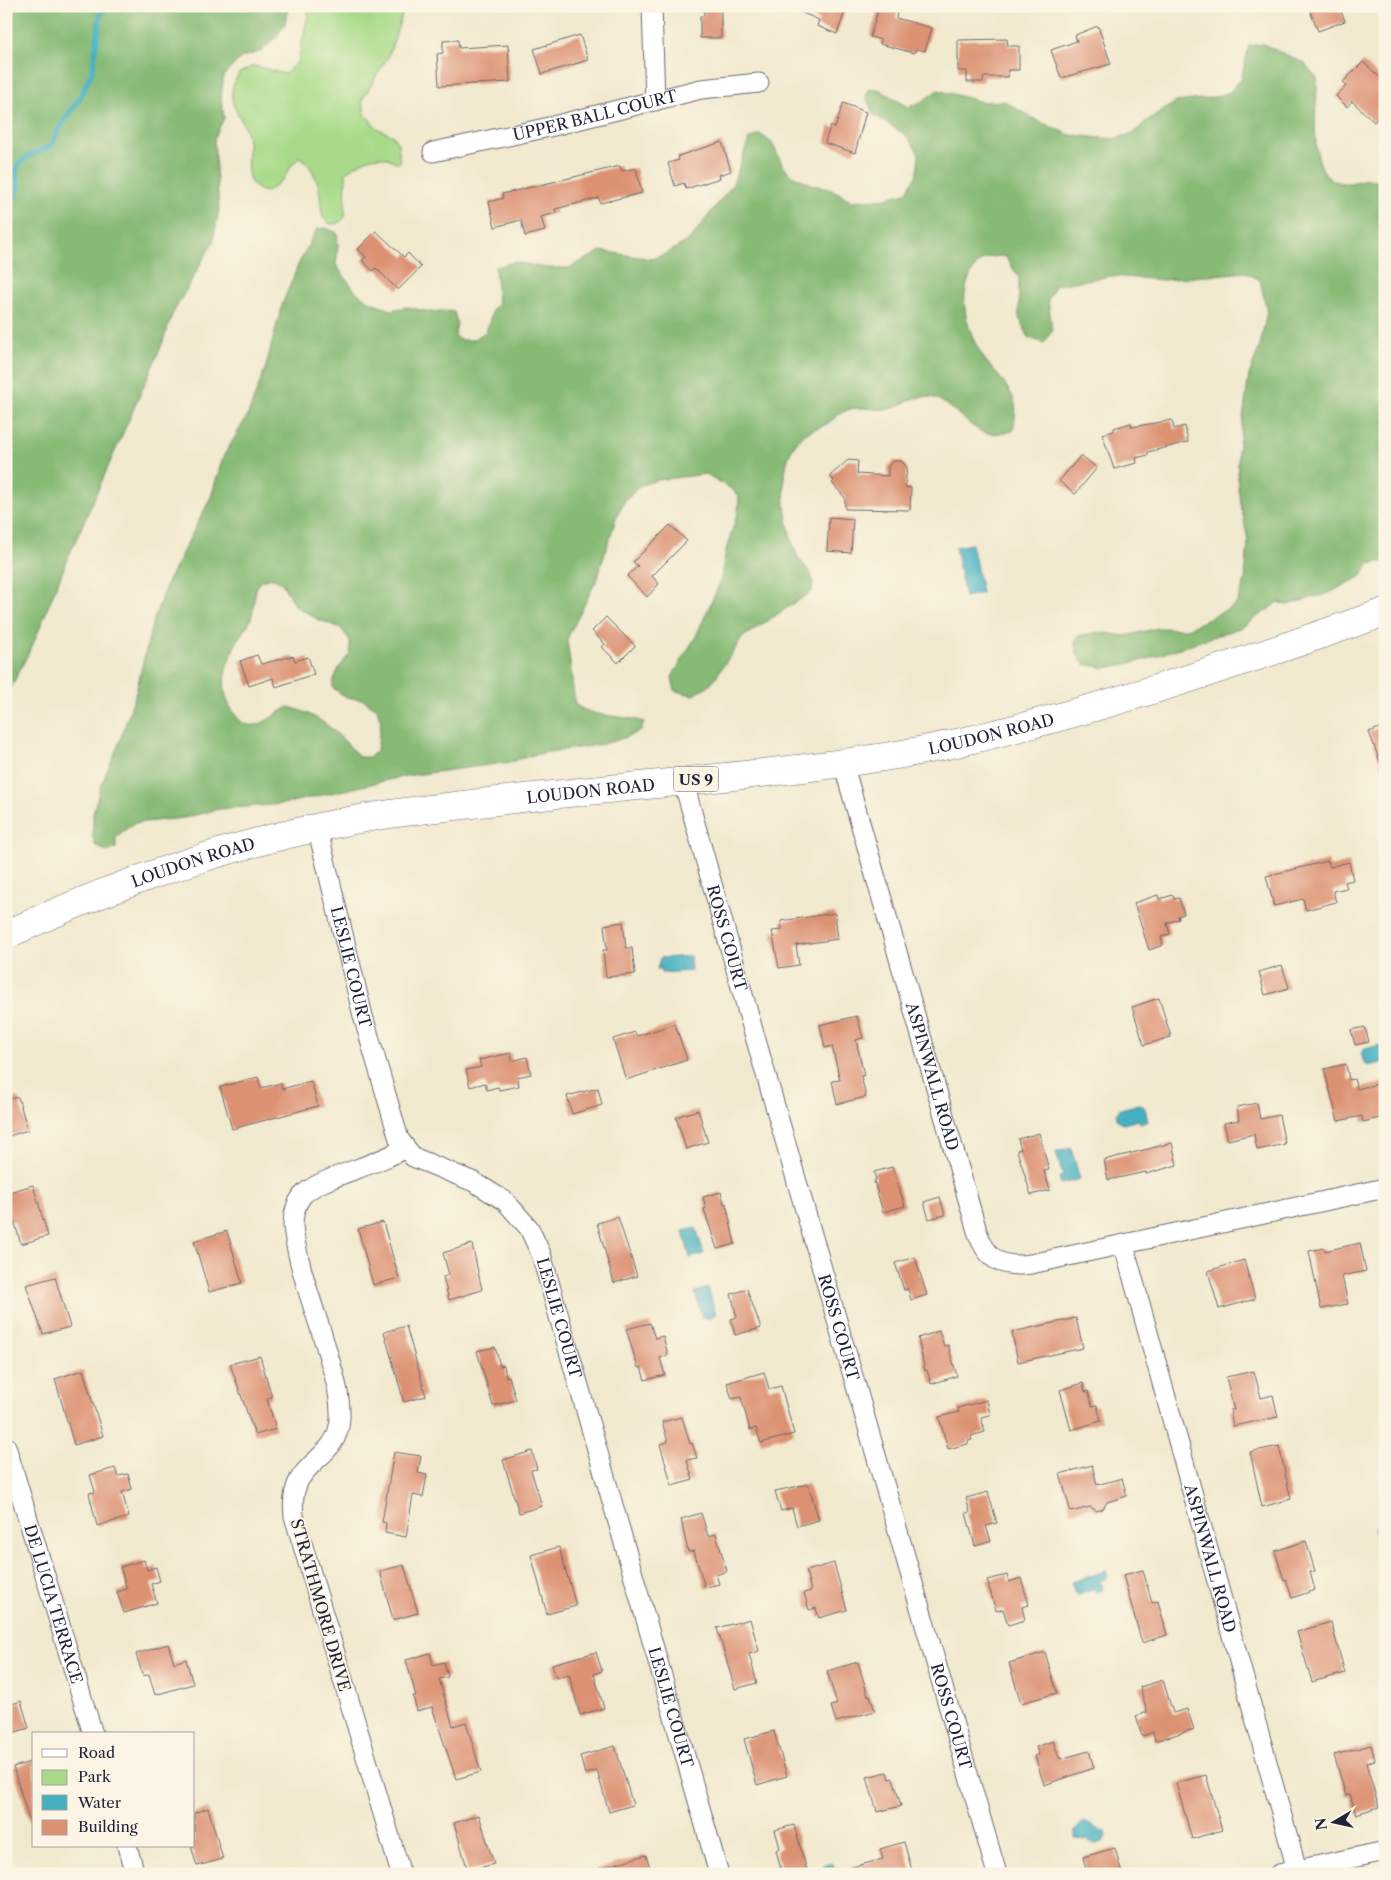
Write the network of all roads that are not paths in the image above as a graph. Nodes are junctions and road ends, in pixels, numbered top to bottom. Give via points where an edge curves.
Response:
1 (652, 6) edge
2 (759, 83) dead end
3 (655, 101) junction
4 (433, 152) dead end
5 (1385, 612) edge
6 (843, 762) junction
7 (683, 780) junction
8 (317, 827) junction
9 (6, 935) edge
10 (404, 1148) junction
11 (1385, 1188) edge
12 (1124, 1246) junction
13 (6, 1446) edge
14 (92, 1732) edge
15 (128, 1848) edge
16 (1385, 1851) edge
17 (1288, 1872) edge
18 (135, 1874) edge
19 (402, 1874) edge
20 (719, 1874) edge
21 (997, 1874) edge

1 - 3 street
2 - 3 street, UPPER BALL COURT via 712,88
3 - 4 street, UPPER BALL COURT
5 - 6 main road, LOUDON ROAD / US 9 via 1098,706 980,738
6 - 7 main road, LOUDON ROAD / US 9
6 - 12 street, ASPINWALL ROAD via 983,1247 999,1262 1011,1266
7 - 8 main road, LOUDON ROAD / US 9 via 396,814
7 - 21 street, ROSS COURT
8 - 9 main road, LOUDON ROAD / US 9 via 155,873 78,902
8 - 10 street, LESLIE COURT via 392,1121
10 - 19 street, STRATHMORE DRIVE via 384,1160 310,1189 297,1204 293,1226 334,1375 340,1418 338,1432 329,1449 300,1477 294,1494 294,1516
10 - 20 street, LESLIE COURT via 416,1159 474,1182 505,1201 522,1218 535,1240
11 - 12 street, ASPINWALL ROAD
12 - 17 street, ASPINWALL ROAD
13 - 14 street, DE LUCIA TERRACE
15 - 18 street
16 - 17 street, ASPINWALL ROAD

